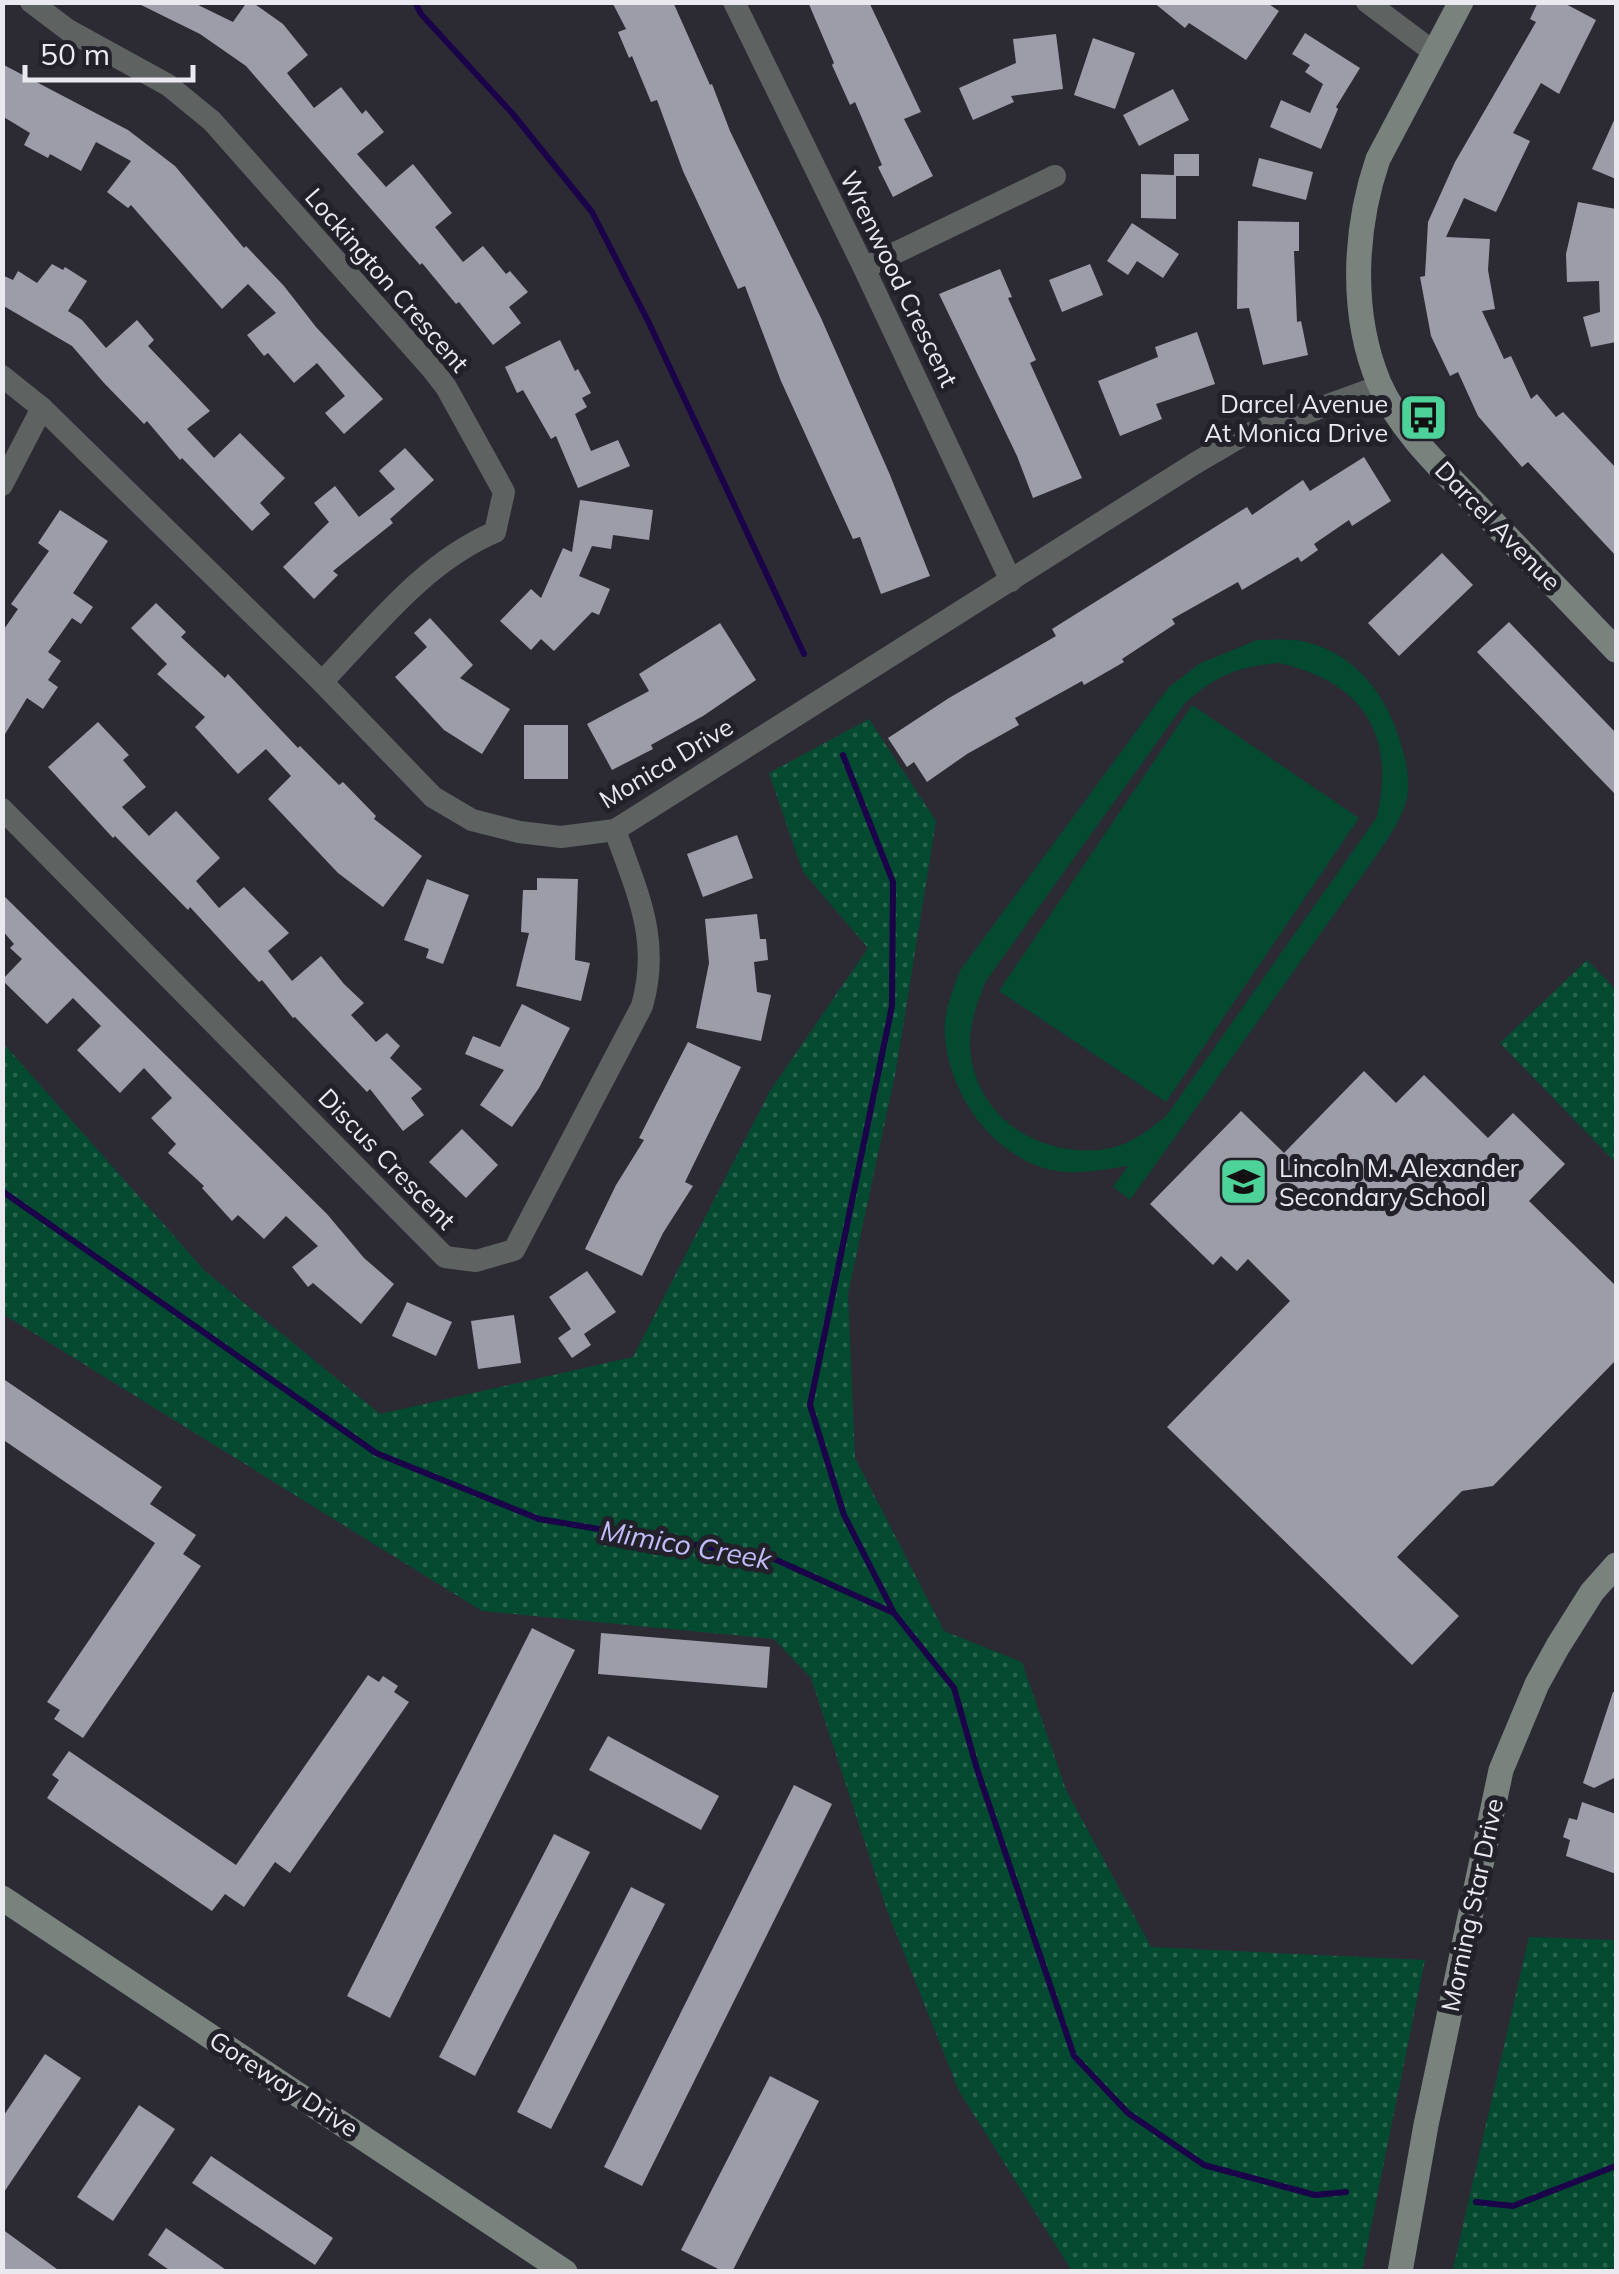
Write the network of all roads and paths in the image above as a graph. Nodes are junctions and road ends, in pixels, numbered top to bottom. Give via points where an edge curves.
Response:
1 (30, 2) edge
2 (734, 2) edge
3 (1367, 2) edge
4 (1461, 2) edge
5 (1436, 53) junction
6 (1055, 176) dead end
7 (864, 268) junction
8 (2, 376) edge
9 (1380, 386) junction
10 (42, 408) junction
11 (2, 486) edge
12 (1011, 582) junction
13 (1616, 650) edge
14 (322, 682) junction
15 (2, 809) edge
16 (614, 830) junction
17 (1616, 1566) edge
18 (2, 1898) edge
19 (565, 2272) edge
20 (1400, 2272) edge

1 - 14 street, Lockington Crescent via 168,85 212,121 432,369 504,492 495,532 427,572
2 - 7 street, Wrenwood Crescent
3 - 5 street
4 - 5 street, Darcel Avenue
5 - 9 street, Darcel Avenue via 1378,159 1365,212 1360,303
6 - 7 street
7 - 12 street, Wrenwood Crescent
8 - 10 street, Monica Drive
9 - 12 street, Monica Drive via 1240,438
9 - 13 street, Darcel Avenue via 1445,472
10 - 11 street
10 - 14 street, Monica Drive
12 - 16 street, Monica Drive
14 - 16 street, Monica Drive via 434,797 472,820 561,837
15 - 16 street, Discus Crescent via 444,1257 476,1261 514,1250 642,1006 651,946
17 - 20 street, Morning Star Drive via 1558,1646 1500,1770
18 - 19 street, Goreway Drive

